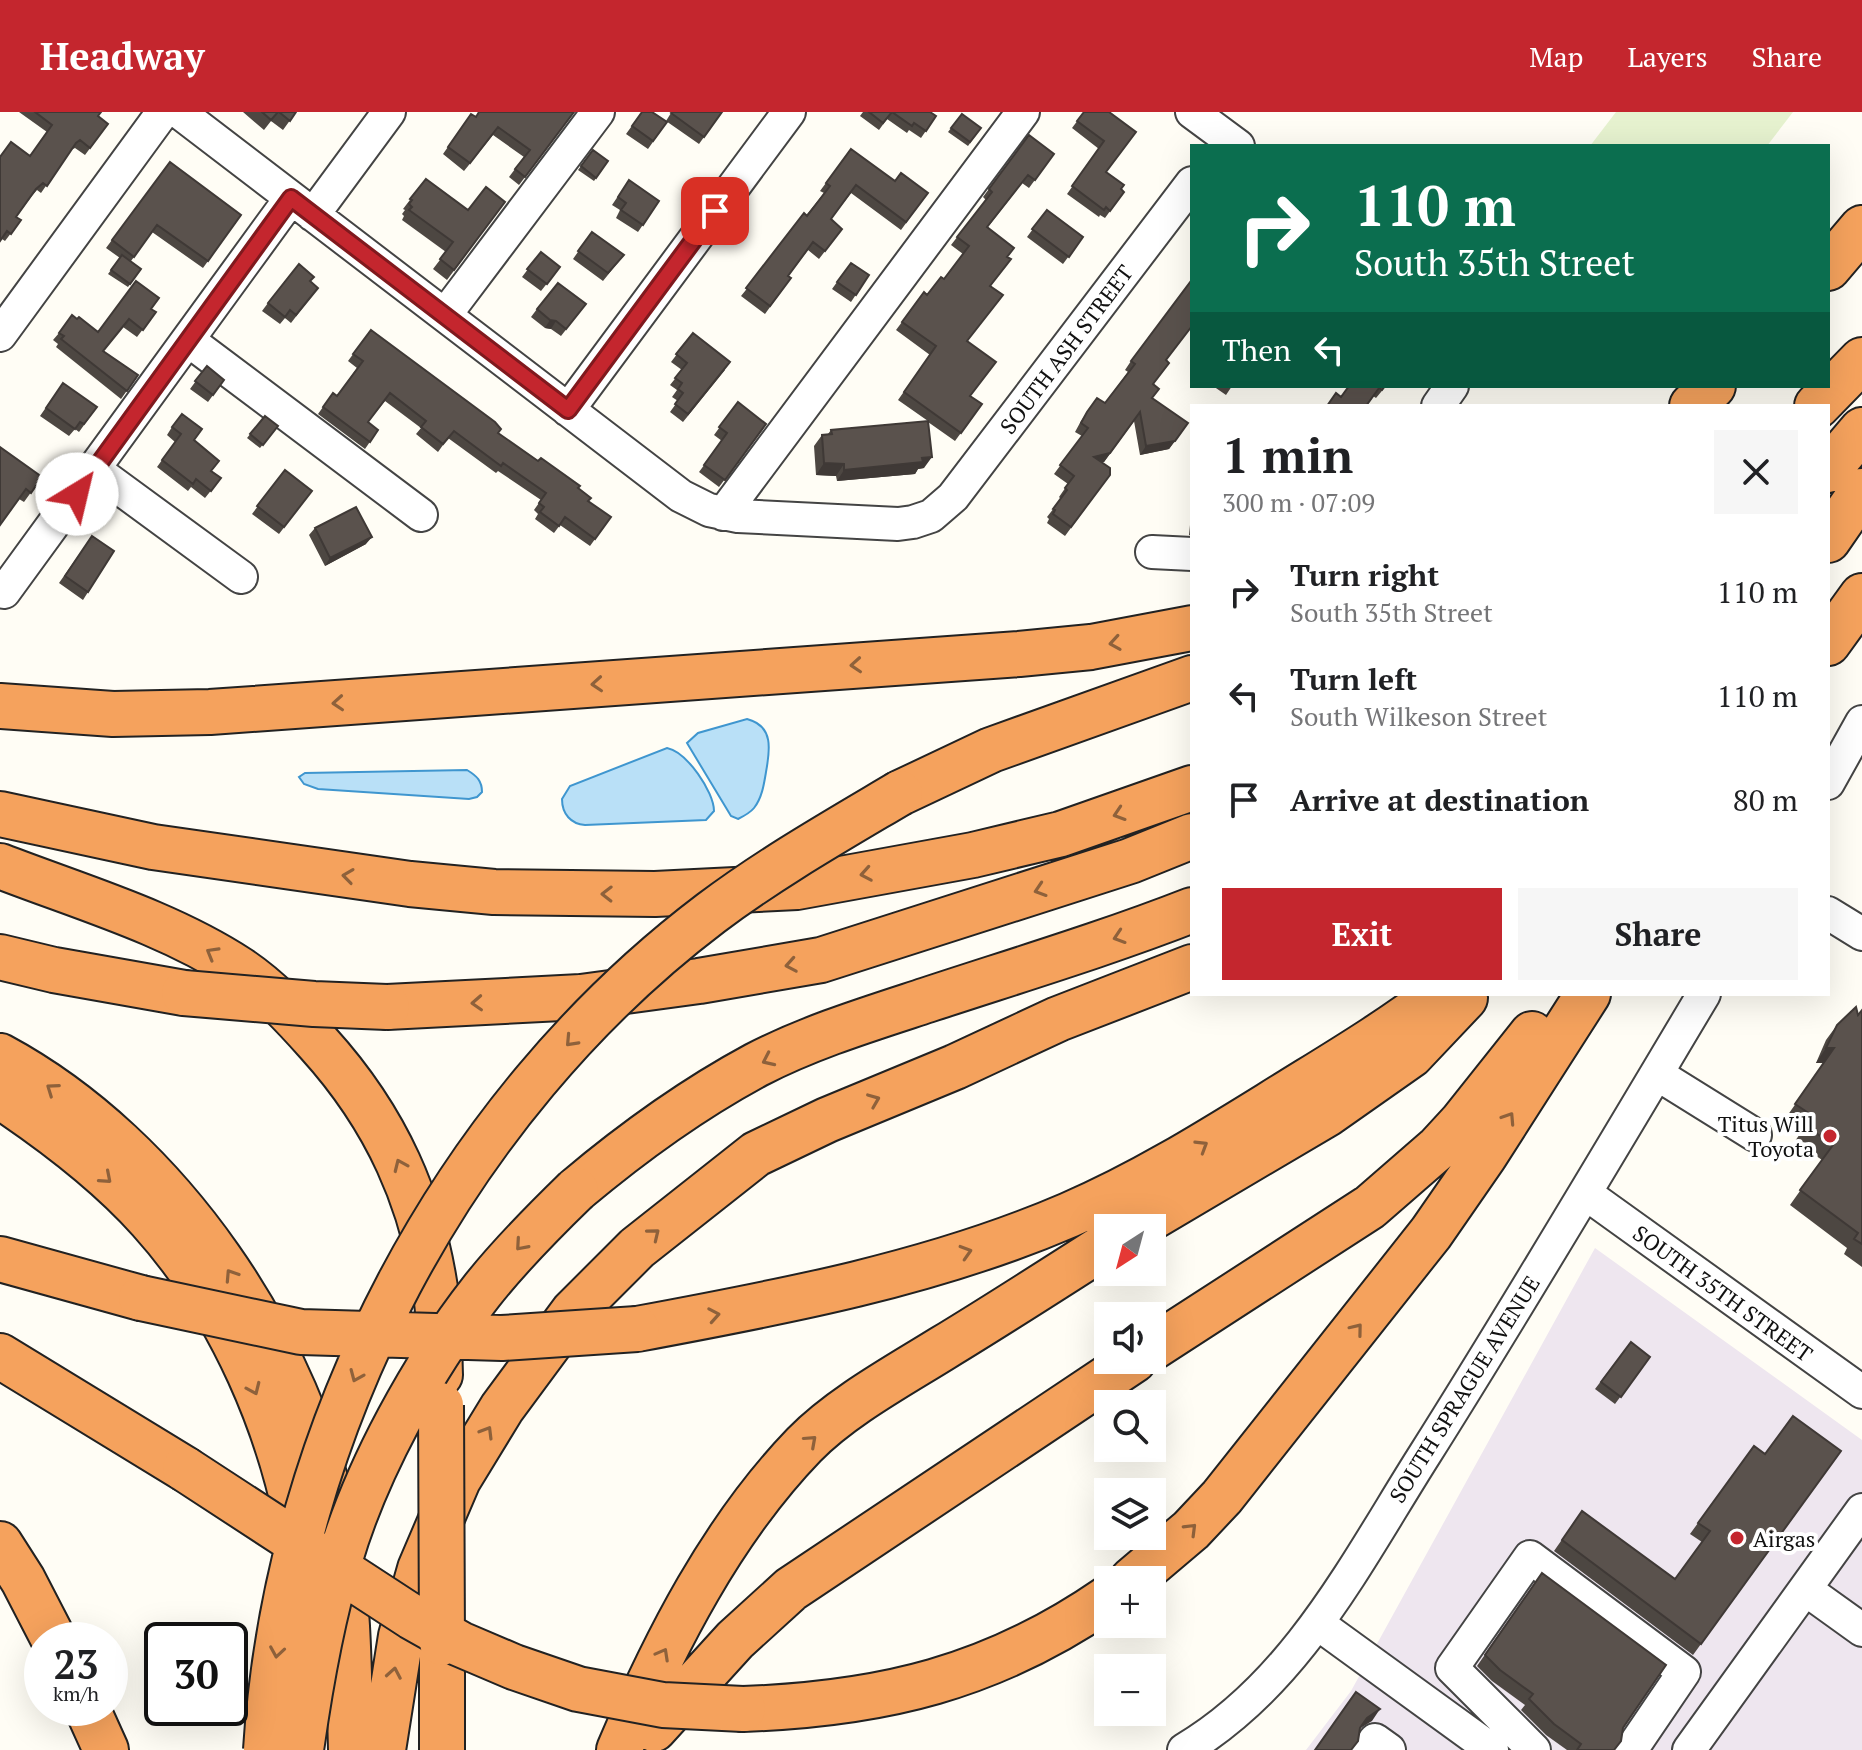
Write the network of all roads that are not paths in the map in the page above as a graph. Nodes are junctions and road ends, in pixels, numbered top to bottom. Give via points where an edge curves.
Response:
1 (163, 112) edge
2 (179, 112) edge
3 (389, 112) edge
4 (598, 112) edge
5 (789, 112) edge
6 (1023, 112) edge
7 (1192, 112) edge
8 (1228, 143) edge
9 (1190, 186) edge
10 (302, 206) junction
11 (1862, 228) edge
12 (1830, 266) edge
13 (445, 315) junction
14 (0, 335) edge
15 (188, 340) junction
16 (1862, 360) edge
17 (1711, 388) edge
18 (1694, 404) edge
19 (1819, 404) edge
20 (568, 410) junction
21 (1862, 430) edge
22 (1830, 468) edge
23 (95, 470) junction
24 (1862, 491) edge
25 (723, 514) junction
26 (421, 515) dead end
27 (1830, 537) edge
28 (1152, 552) dead end
29 (1190, 554) edge
30 (241, 577) dead end
31 (4, 592) dead end
32 (1862, 596) edge
33 (1190, 628) edge
34 (1830, 640) edge
35 (1190, 679) edge
36 (0, 706) edge
37 (1862, 722) edge
38 (1830, 779) edge
39 (1190, 789) edge
40 (0, 814) edge
41 (1190, 837) edge
42 (0, 866) edge
43 (1190, 911) edge
44 (1830, 914) edge
45 (1862, 934) edge
46 (0, 957) edge
47 (1190, 968) edge
48 (1435, 996) edge
49 (1466, 996) edge
50 (1560, 996) edge
51 (1587, 996) edge
52 (1703, 996) edge
53 (0, 1056) edge
54 (1657, 1074) junction
55 (0, 1096) edge
56 (1755, 1135) dead end
57 (1585, 1193) junction
58 (1158, 1214) edge
59 (1094, 1253) edge
60 (0, 1259) edge
61 (1166, 1339) edge
62 (0, 1356) edge
63 (1113, 1374) edge
64 (1862, 1392) edge
65 (1862, 1510) edge
66 (0, 1544) edge
67 (1149, 1566) edge
68 (1805, 1589) junction
69 (1094, 1606) edge
70 (45, 1622) edge
71 (1317, 1623) junction
72 (1862, 1630) edge
73 (95, 1726) edge
74 (106, 1750) edge
75 (266, 1750) edge
76 (301, 1750) edge
77 (314, 1750) edge
78 (351, 1750) edge
79 (383, 1750) edge
80 (440, 1750) edge
81 (619, 1750) edge
82 (626, 1750) edge
83 (1184, 1750) edge
84 (1368, 1750) edge
85 (1389, 1750) edge
86 (1492, 1750) edge
87 (1534, 1750) edge
88 (1631, 1750) edge
89 (1689, 1750) edge

1 - 14 street
2 - 10 street
3 - 10 street
4 - 13 street
5 - 20 street
6 - 25 street
7 - 8 street
9 - 25 street, SOUTH ASH STREET via 967,480 937,512 898,524
10 - 13 street
10 - 15 street
11 - 12 highway
13 - 20 street
15 - 23 street
15 - 26 street
16 - 19 highway
17 - 18 highway
20 - 25 street via 681,496
21 - 22 highway
23 - 30 street
23 - 31 street
24 - 27 highway
28 - 29 street
32 - 34 highway
33 -> 36 highway via 1019,654 210,712 113,714
35 -> 75 highway, bridge via 991,750 900,793 804,850 711,913 650,964 557,1056 477,1157 435,1221 392,1296 356,1376 310,1503 280,1633
37 - 38 street
39 -> 40 highway via 1061,834 973,855 797,887 655,894 494,892 395,883 153,847
41 -> 46 highway, bridge via 821,960 581,997 387,1007 314,1004 184,993
80 -> 42 highway, bridge via 438,1305 402,1167 340,1067 289,1010 240,970 190,941
43 -> 76 highway, bridge via 825,1034 758,1064 634,1141 576,1190 480,1293 423,1378 388,1443 340,1559
44 - 45 street
79 -> 47 highway via 401,1636 420,1569 458,1480 502,1408 573,1312 637,1248 756,1154 1058,1019
60 -> 48 highway, bridge via 141,1298 301,1332 502,1338 637,1329 763,1306 872,1280 1068,1215 1165,1169
49 - 58 highway via 1411,1055 1327,1114
50 - 61 highway via 1462,1122 1370,1207
67 -> 51 highway via 1222,1497 1395,1280 1485,1155
52 - 54 street, SOUTH SPRAGUE AVENUE
78 -> 53 highway via 349,1661 326,1483 295,1394 256,1313 194,1221 153,1176 56,1092
54 - 56 street
54 - 57 street, SOUTH SPRAGUE AVENUE
55 -> 77 highway via 84,1158 150,1220 205,1292 243,1364 278,1443 294,1497 307,1583
57 - 64 street, SOUTH 35TH STREET
57 - 71 street, SOUTH SPRAGUE AVENUE
81 -> 59 highway via 649,1680 711,1571 759,1498 806,1443 907,1370
62 - 69 highway, bridge via 412,1617 460,1644 578,1689 663,1705 743,1709 852,1701 952,1678 999,1659
63 - 82 highway via 791,1589 735,1640 657,1726
65 - 68 street
66 - 70 highway
68 - 72 street
68 - 89 street
71 - 83 street, SOUTH SPRAGUE AVENUE via 1244,1706
71 - 86 street
73 - 74 highway
84 - 85 street via 1375,1740
87 - 88 street via 1452,1668 1530,1557 1684,1672

